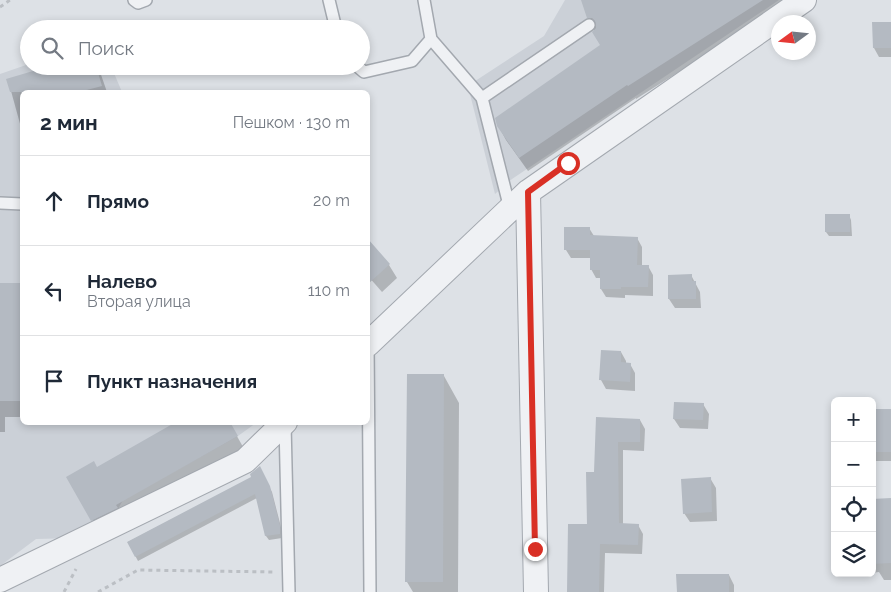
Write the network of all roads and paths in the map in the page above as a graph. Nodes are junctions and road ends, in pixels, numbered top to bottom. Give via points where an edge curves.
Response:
1 (10, 0) edge
2 (134, 0) edge
3 (146, 0) edge
4 (329, 0) edge
5 (424, 0) edge
6 (804, 0) edge
7 (0, 7) edge
8 (334, 20) edge
9 (589, 25) dead end
10 (431, 39) junction
11 (370, 71) edge
12 (482, 98) junction
13 (528, 192) junction
14 (0, 203) edge
15 (20, 204) edge
16 (510, 209) junction
17 (370, 342) edge
18 (369, 425) edge
19 (276, 426) edge
20 (0, 580) edge
21 (289, 586) edge
22 (98, 592) edge
23 (370, 592) edge
24 (536, 592) edge

1 - 7 path
2 - 3 lane via 138,3
4 - 8 lane
5 - 10 lane
6 - 13 street
9 - 12 lane
10 - 11 lane via 412,61
10 - 12 lane
12 - 16 lane
13 - 16 street
13 - 24 street
14 - 15 lane
16 - 17 street
18 - 23 lane
19 - 20 street via 245,461
19 - 21 lane
21 - 22 path via 276,572 138,570

